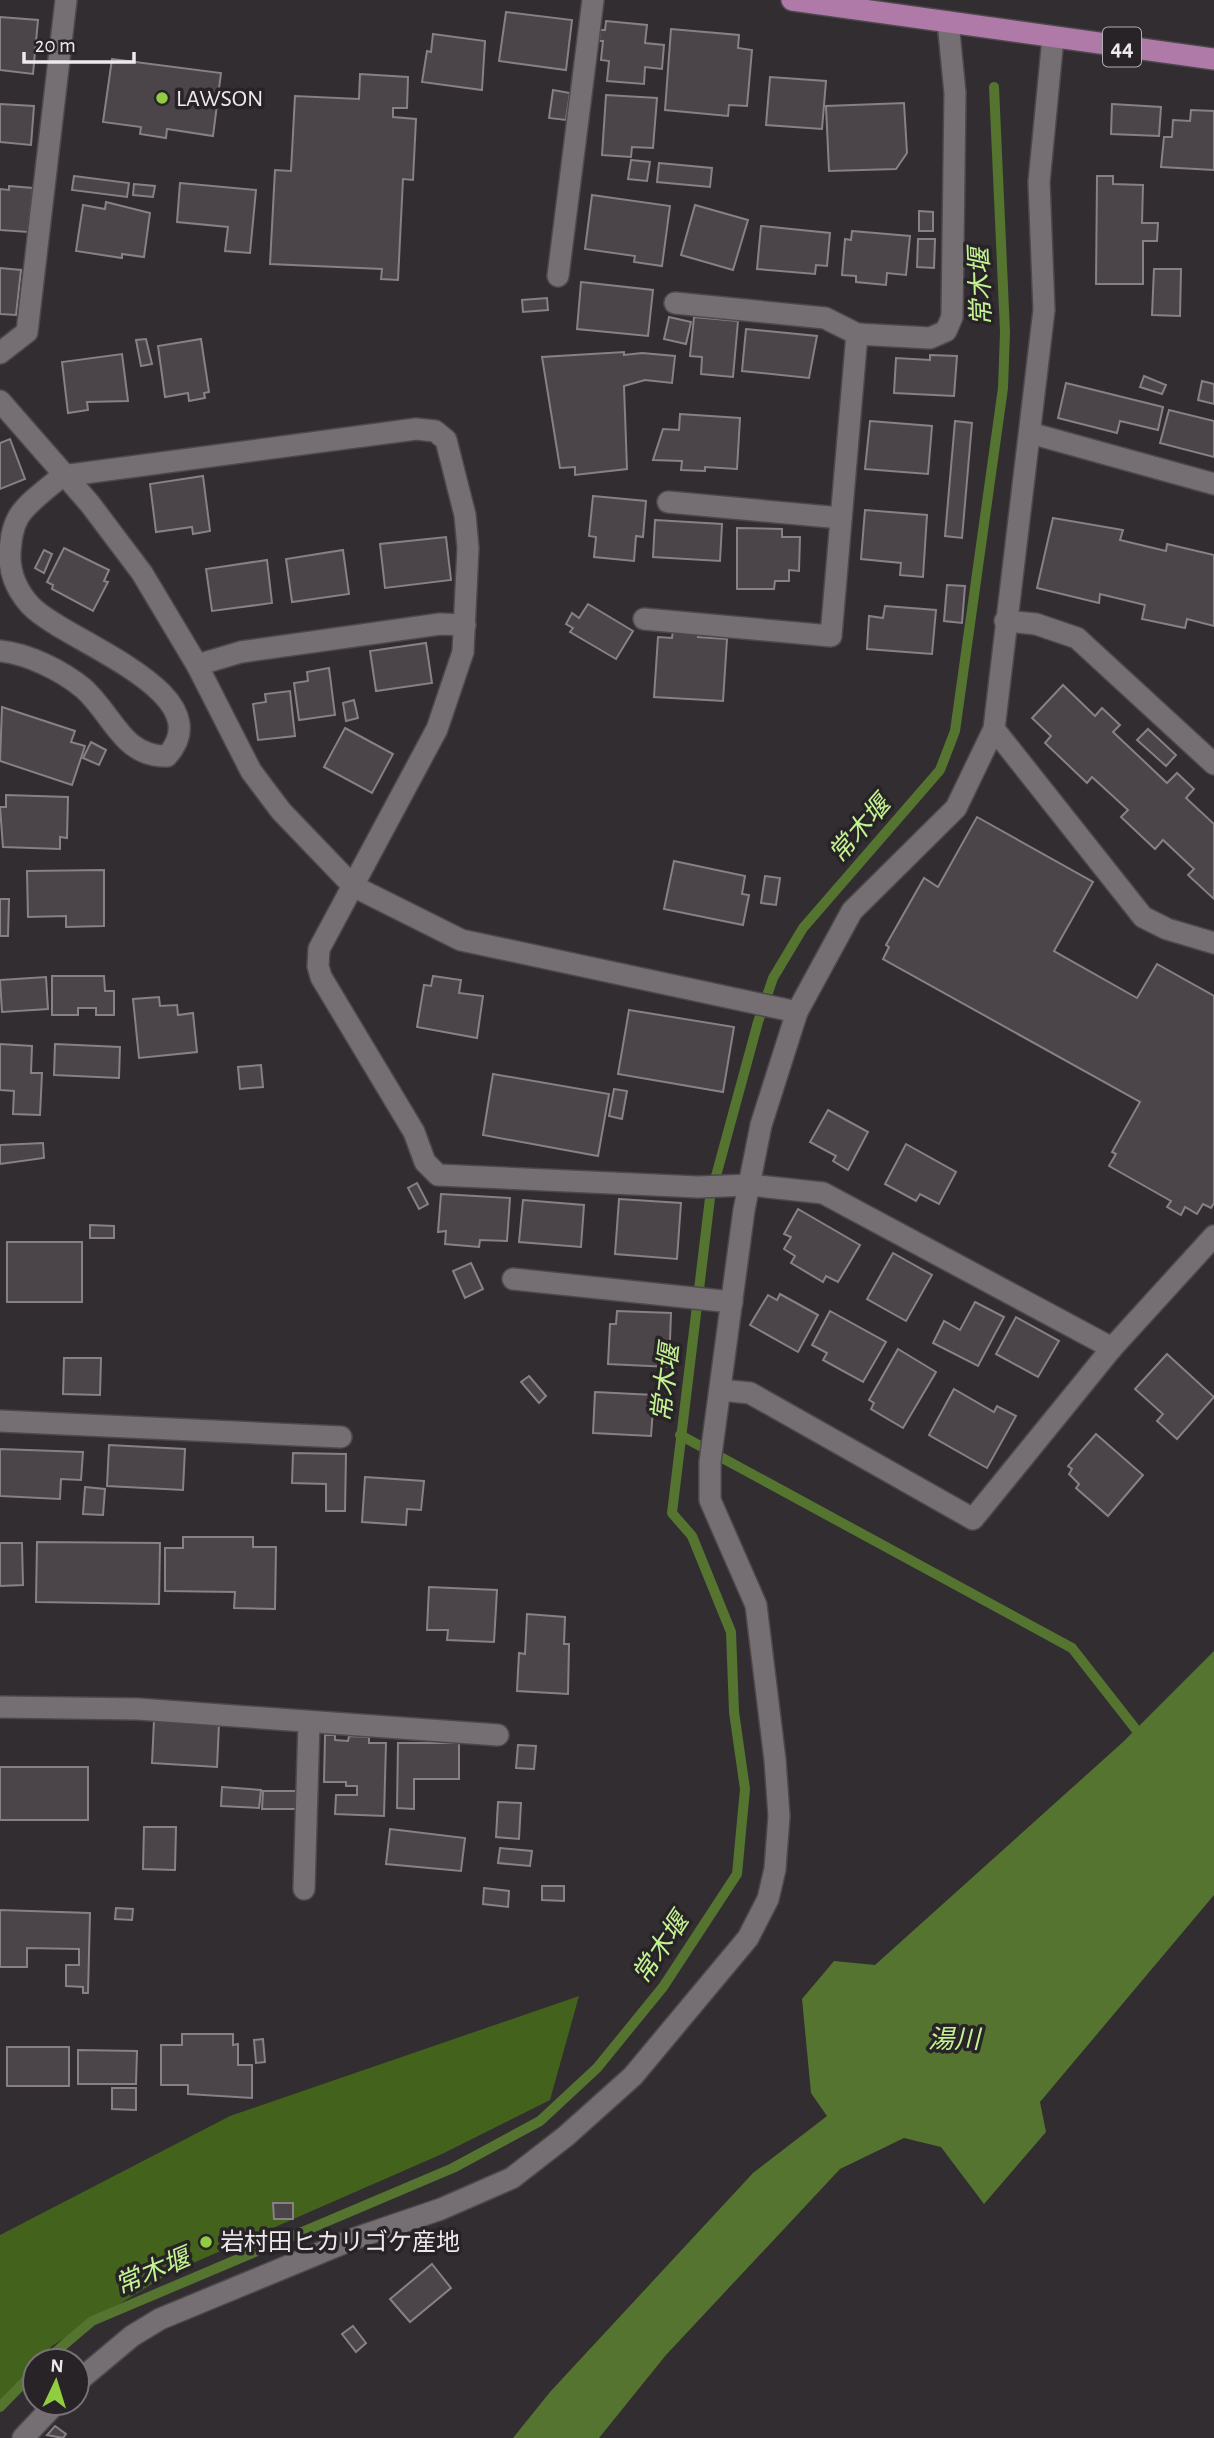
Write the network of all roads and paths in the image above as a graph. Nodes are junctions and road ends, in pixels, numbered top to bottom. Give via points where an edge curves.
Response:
1 (66, 0) edge
2 (593, 0) edge
3 (792, 0) edge
4 (954, 23) junction
5 (1053, 38) junction
6 (1214, 59) edge
7 (558, 276) dead end
8 (675, 303) dead end
9 (857, 334) junction
10 (0, 353) edge
11 (0, 401) edge
12 (1030, 433) junction
13 (62, 476) junction
14 (1214, 484) edge
15 (668, 502) dead end
16 (841, 518) junction
17 (644, 619) dead end
18 (1005, 621) junction
19 (465, 625) junction
20 (0, 651) edge
21 (197, 665) junction
22 (994, 729) junction
23 (1214, 764) edge
24 (353, 886) junction
25 (1214, 943) edge
26 (788, 1010) junction
27 (741, 1186) junction
28 (1214, 1236) edge
29 (513, 1279) dead end
30 (722, 1302) junction
31 (1112, 1348) junction
32 (722, 1390) junction
33 (0, 1422) edge
34 (341, 1437) dead end
35 (0, 1707) edge
36 (309, 1723) junction
37 (498, 1735) dead end
38 (304, 1889) dead end
39 (91, 2370) edge
40 (43, 2417) edge
41 (23, 2438) edge

1 - 10 street via 27,332
2 - 7 street
3 - 4 main road, 44
4 - 5 main road, 44
4 - 9 street via 952,317 946,331 930,338
5 - 6 main road, 44
5 - 12 street via 1039,182 1044,310
8 - 9 street via 825,318
9 - 16 street
11 - 13 street
12 - 14 street
12 - 18 street
13 - 19 street via 416,429 435,431 446,440 465,515
13 - 20 street via 20,515 11,535 9,565 17,587 48,620 156,688 177,710 181,728 177,745 167,756 152,757 132,748 82,688 38,662
13 - 21 street via 90,504 142,573
15 - 16 street
16 - 17 street via 831,636
18 - 22 street
18 - 23 street via 1036,624 1077,638
19 - 21 street via 440,624 241,652
19 - 24 street via 463,652 437,729
21 - 24 street via 251,771
22 - 25 street via 1143,917
22 - 26 street via 956,808 852,911
24 - 26 street via 461,940
24 - 27 street via 319,949 321,977 414,1132 425,1161 438,1175
26 - 27 street via 761,1125
27 - 30 street
27 - 31 street via 823,1193
28 - 31 street
29 - 30 street
30 - 32 street
31 - 32 street via 973,1519 750,1393
32 - 39 street via 710,1462 710,1500 756,1605 779,1816 768,1899 748,1938 633,2076 512,2178 160,2319
33 - 34 street
35 - 36 street via 138,1709
36 - 37 street
36 - 38 street
40 - 41 street

